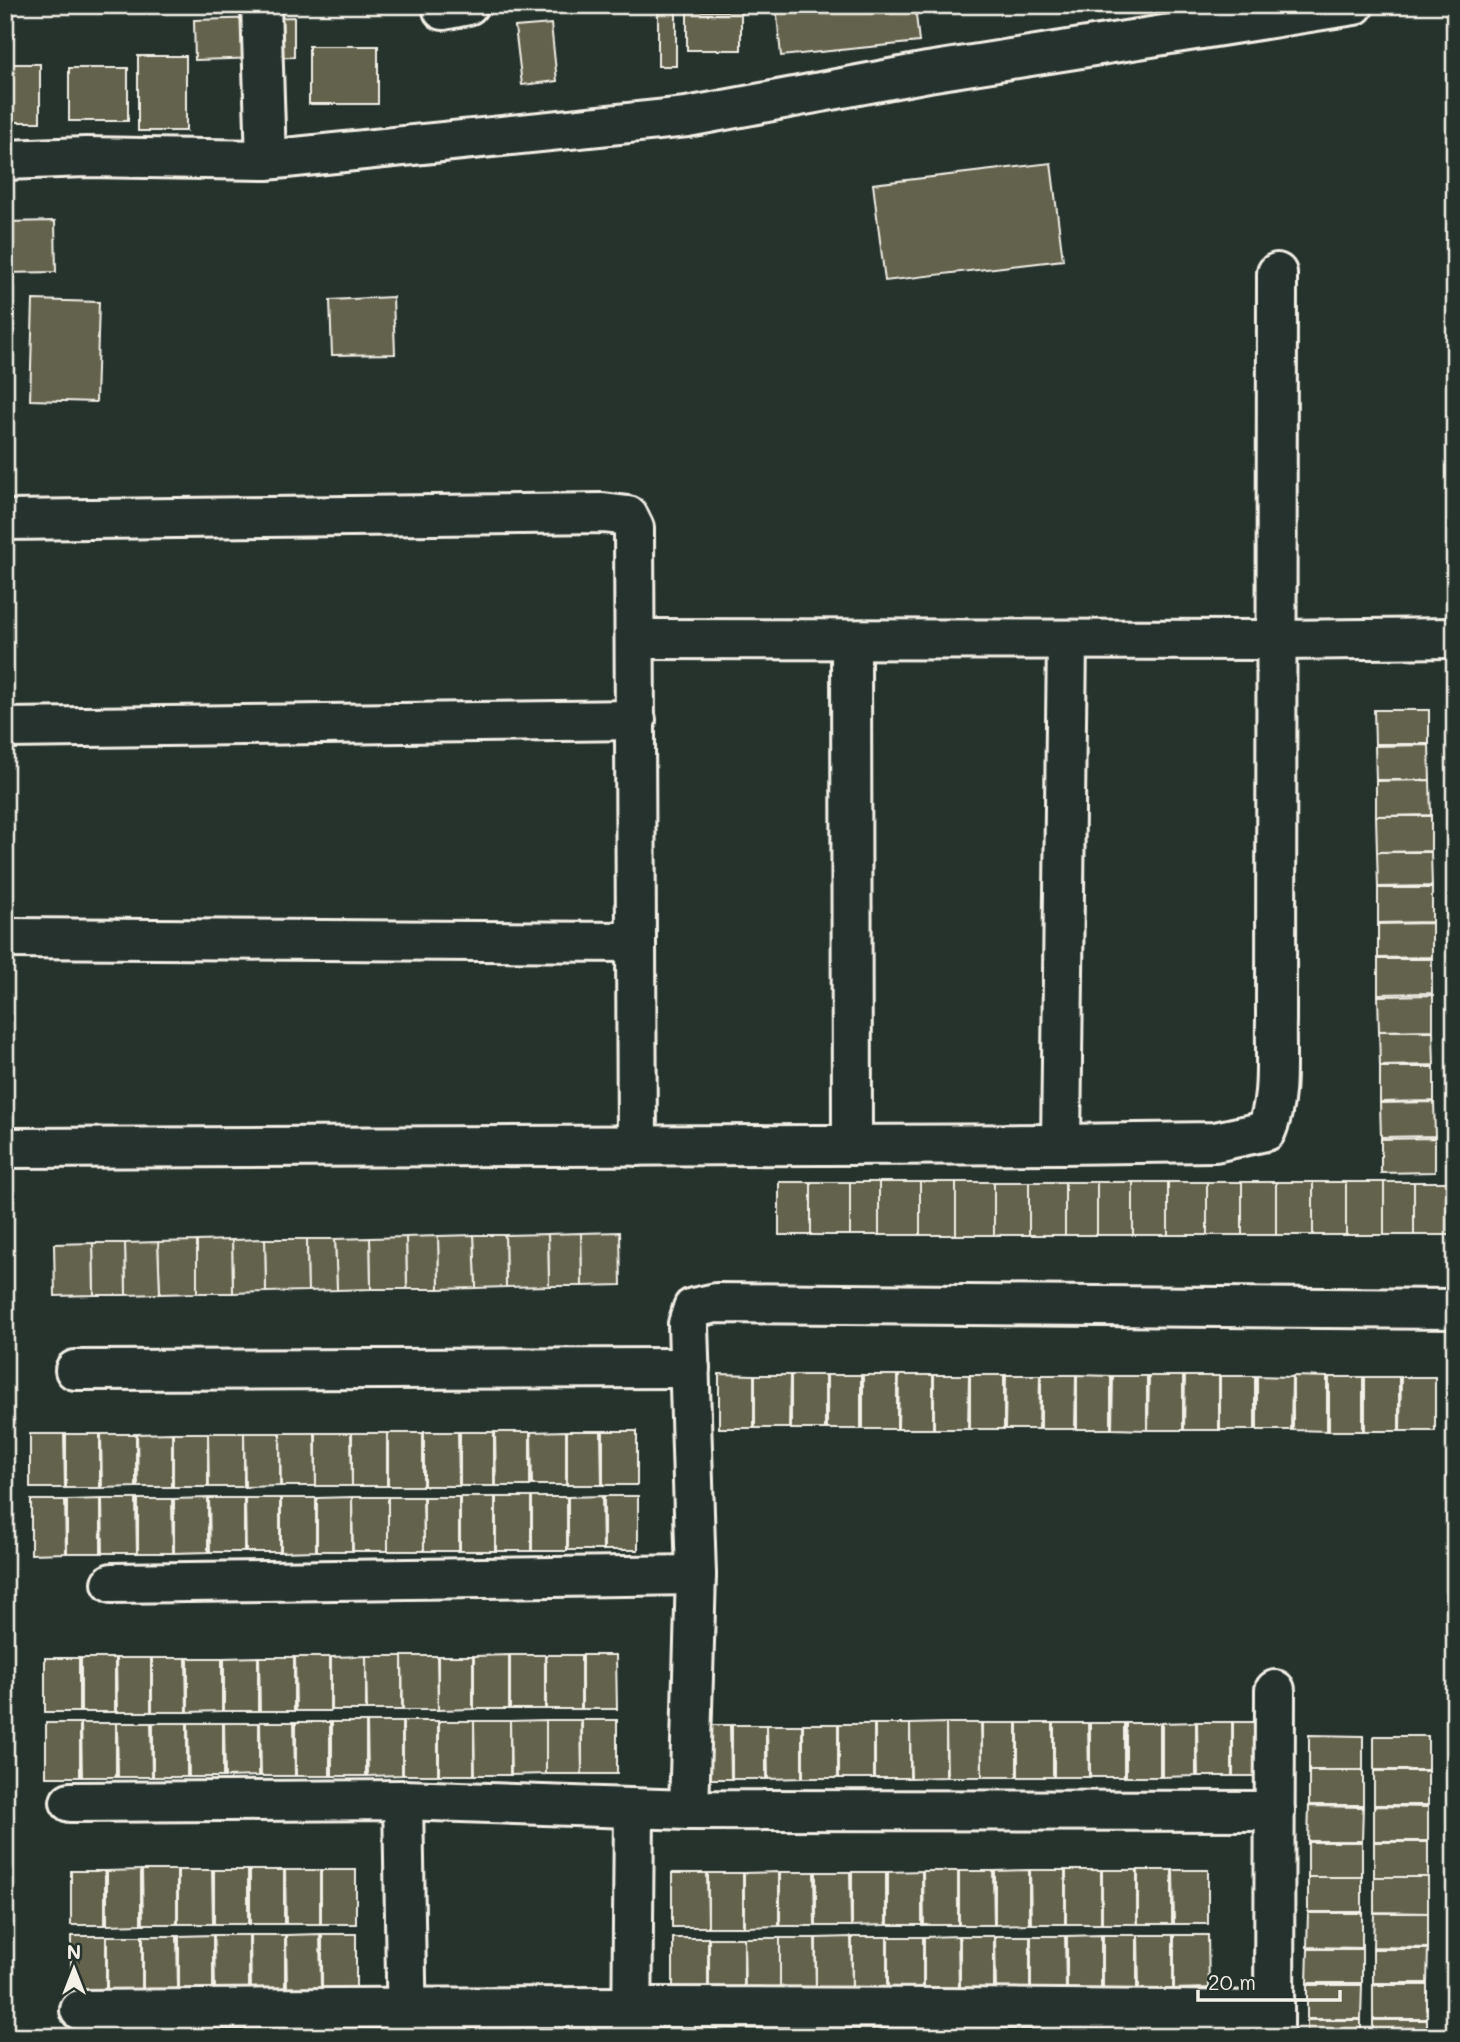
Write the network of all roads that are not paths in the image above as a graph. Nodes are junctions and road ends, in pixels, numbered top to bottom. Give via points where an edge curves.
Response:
1 (261, 5) edge
2 (443, 5) edge
3 (468, 5) edge
4 (1354, 5) edge
5 (5, 160) edge
6 (266, 160) junction
7 (1277, 273) dead end
8 (5, 520) edge
9 (1455, 638) edge
10 (636, 639) junction
11 (851, 640) junction
12 (1067, 640) junction
13 (1277, 640) junction
14 (636, 720) junction
15 (5, 727) edge
16 (5, 938) edge
17 (636, 942) junction
18 (1061, 1144) junction
19 (852, 1145) junction
20 (637, 1146) junction
21 (5, 1148) edge
22 (1455, 1309) edge
23 (690, 1368) junction
24 (75, 1370) dead end
25 (696, 1575) junction
26 (112, 1583) dead end
27 (1275, 1690) dead end
28 (403, 1800) junction
29 (70, 1802) dead end
30 (634, 1809) junction
31 (689, 1810) junction
32 (1275, 1811) junction
33 (80, 2010) dead end
34 (407, 2022) edge
35 (631, 2022) edge
36 (1274, 2024) edge

1 - 6 street
2 - 3 street via 443,9
4 - 6 street via 928,72 687,117
5 - 6 street
7 - 13 street
8 - 10 street via 628,516 634,528
9 - 13 street
10 - 11 street
10 - 14 street
11 - 12 street
11 - 19 street
12 - 13 street
12 - 18 street
13 - 18 street via 1275,1082 1271,1121 1266,1132 1215,1142
14 - 15 street
14 - 17 street
16 - 17 street
17 - 20 street
18 - 19 street
19 - 20 street
20 - 21 street
22 - 23 street via 716,1304 693,1308 688,1324
23 - 24 street
23 - 25 street
25 - 26 street
25 - 31 street
27 - 32 street
28 - 29 street
28 - 30 street
28 - 34 street
30 - 31 street
30 - 35 street
31 - 32 street
32 - 36 street
33 - 34 street
34 - 35 street
35 - 36 street via 980,2007

